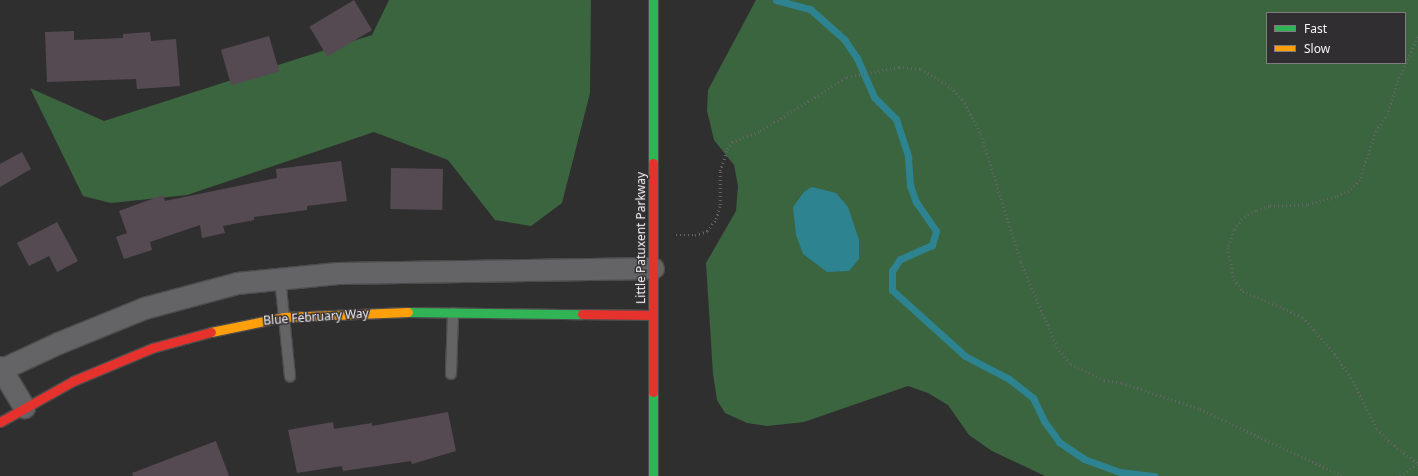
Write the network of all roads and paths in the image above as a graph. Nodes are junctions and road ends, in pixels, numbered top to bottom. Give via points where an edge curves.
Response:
1 (653, 0) edge
2 (1418, 37) edge
3 (1406, 64) edge
4 (1406, 64) edge
5 (653, 235) junction
6 (653, 268) junction
7 (280, 278) junction
8 (453, 313) junction
9 (653, 315) junction
10 (284, 317) junction
11 (0, 369) edge
12 (451, 374) dead end
13 (290, 376) dead end
14 (24, 407) junction
15 (0, 422) edge
16 (1418, 463) edge
17 (653, 476) edge
18 (1343, 476) edge
19 (1400, 476) edge

1 - 5 street, Little Patuxent Parkway
2 - 4 path
3 - 16 path via 1388,114 1376,131 1360,180 1348,191 1336,197 1306,205 1269,206 1256,211 1242,219 1234,230 1228,248 1234,279 1243,290 1303,317 1335,354 1353,381 1377,429
5 - 6 street, Little Patuxent Parkway
5 - 18 path via 695,235 707,231 716,219 720,205 720,172 723,158 732,142 760,131 847,77 886,69 921,69 951,87 965,103 981,134 1020,262 1057,347 1072,364 1104,380 1122,383 1200,409
6 - 7 street via 345,273
6 - 9 street, Little Patuxent Parkway
7 - 10 lane
7 - 11 street via 237,283 144,308
8 - 9 street, Blue February Way
8 - 10 street, Blue February Way via 336,313
8 - 12 lane
9 - 17 street, Little Patuxent Parkway
10 - 13 lane
10 - 14 street, Blue February Way via 242,324 152,348 73,381
11 - 14 street
14 - 15 street, Blue February Way
16 - 19 path

